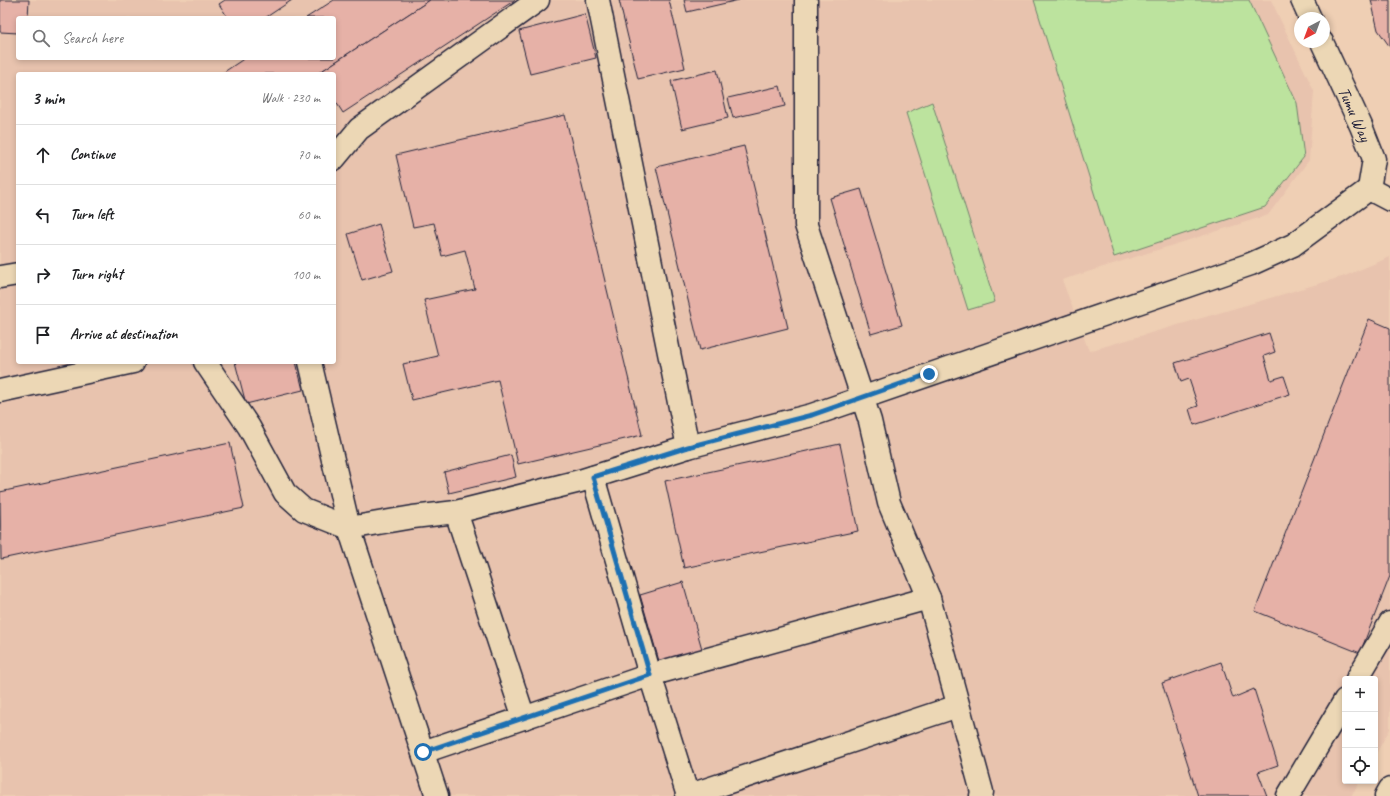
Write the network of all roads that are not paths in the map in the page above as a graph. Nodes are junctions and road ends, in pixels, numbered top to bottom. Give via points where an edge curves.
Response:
1 (538, 0) edge
2 (598, 0) edge
3 (806, 0) edge
4 (1302, 0) edge
5 (1307, 12) edge
6 (1325, 48) edge
7 (336, 157) edge
8 (1369, 189) junction
9 (1390, 200) edge
10 (16, 274) edge
11 (0, 277) edge
12 (124, 364) edge
13 (206, 364) edge
14 (310, 364) edge
15 (0, 391) edge
16 (863, 398) junction
17 (688, 447) junction
18 (593, 477) junction
19 (456, 512) junction
20 (348, 528) junction
21 (930, 598) junction
22 (1390, 623) edge
23 (650, 675) junction
24 (1359, 676) edge
25 (1342, 705) edge
26 (958, 706) junction
27 (524, 718) junction
28 (423, 752) junction
29 (1390, 789) edge
30 (437, 796) edge
31 (687, 796) edge
32 (981, 796) edge
33 (1288, 796) edge
34 (1386, 796) edge

1 - 7 main road via 360,129
2 - 17 main road
3 - 16 main road via 806,225
4 - 5 main road
6 - 8 main road, Tumu Way via 1374,159
8 - 9 main road
8 - 16 main road via 1293,245 1252,264
10 - 11 main road
12 - 15 main road
13 - 20 main road via 249,427 285,493 304,510
14 - 20 main road
16 - 17 main road via 812,415
16 - 21 main road via 889,503
17 - 18 main road
18 - 19 main road
18 - 23 main road
19 - 20 main road
19 - 27 main road
20 - 28 main road
21 - 23 main road
21 - 26 main road
22 - 24 main road
23 - 27 main road
23 - 31 main road
25 - 33 main road
26 - 31 main road
26 - 32 main road
27 - 28 main road
28 - 30 main road
29 - 34 main road

